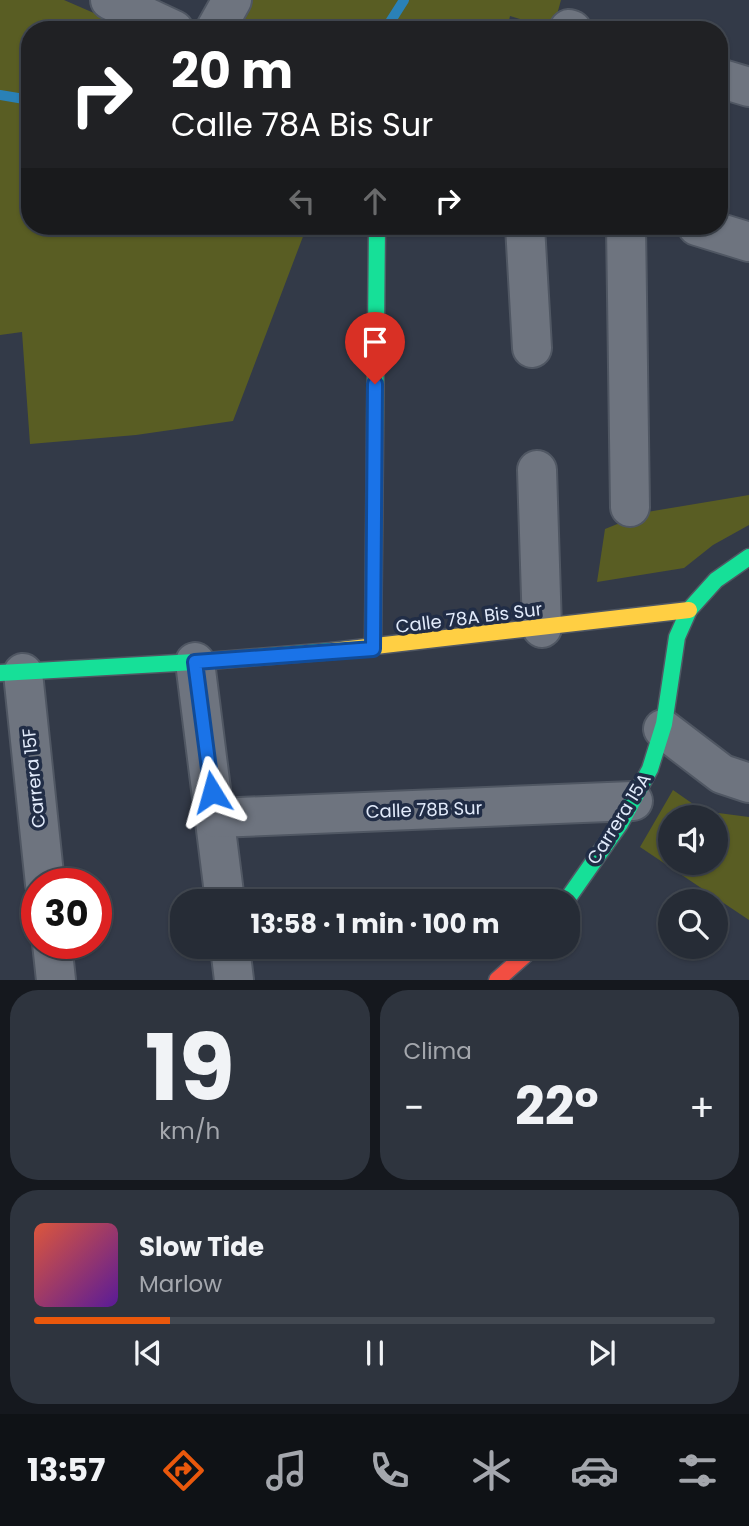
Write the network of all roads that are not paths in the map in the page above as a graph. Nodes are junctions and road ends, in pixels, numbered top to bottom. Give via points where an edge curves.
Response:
1 (110, 0) edge
2 (232, 0) edge
3 (155, 21) edge
4 (220, 21) edge
5 (728, 81) edge
6 (749, 87) edge
7 (377, 235) edge
8 (526, 235) edge
9 (626, 235) edge
10 (726, 235) edge
11 (749, 242) edge
12 (532, 348) dead end
13 (537, 470) dead end
14 (630, 507) dead end
15 (749, 557) edge
16 (690, 610) junction
17 (542, 628) junction
18 (373, 649) junction
19 (195, 662) junction
20 (11, 673) edge
21 (663, 729) junction
22 (749, 783) edge
23 (633, 801) junction
24 (216, 818) junction
25 (42, 868) edge
26 (224, 889) edge
27 (574, 889) edge
28 (53, 959) edge
29 (231, 959) edge
30 (55, 980) edge
31 (234, 980) edge

1 - 3 street
2 - 4 street
5 - 6 street
7 - 18 street
8 - 12 street
9 - 14 street
10 - 11 street
13 - 17 street
15 - 16 street via 720,577
16 - 17 street, Calle 78A Bis Sur
16 - 21 street, Carrera 15A via 674,653
17 - 18 street, Calle 78A Bis Sur
18 - 19 street, Calle 78A Bis Sur
19 - 20 street, Calle 78A Bis Sur
19 - 24 street
20 - 25 street, Carrera 15F
21 - 22 street via 722,774
21 - 23 street, Carrera 15A
23 - 24 street, Calle 78B Sur
23 - 27 street, Carrera 15A
24 - 26 street
28 - 30 street
29 - 31 street

